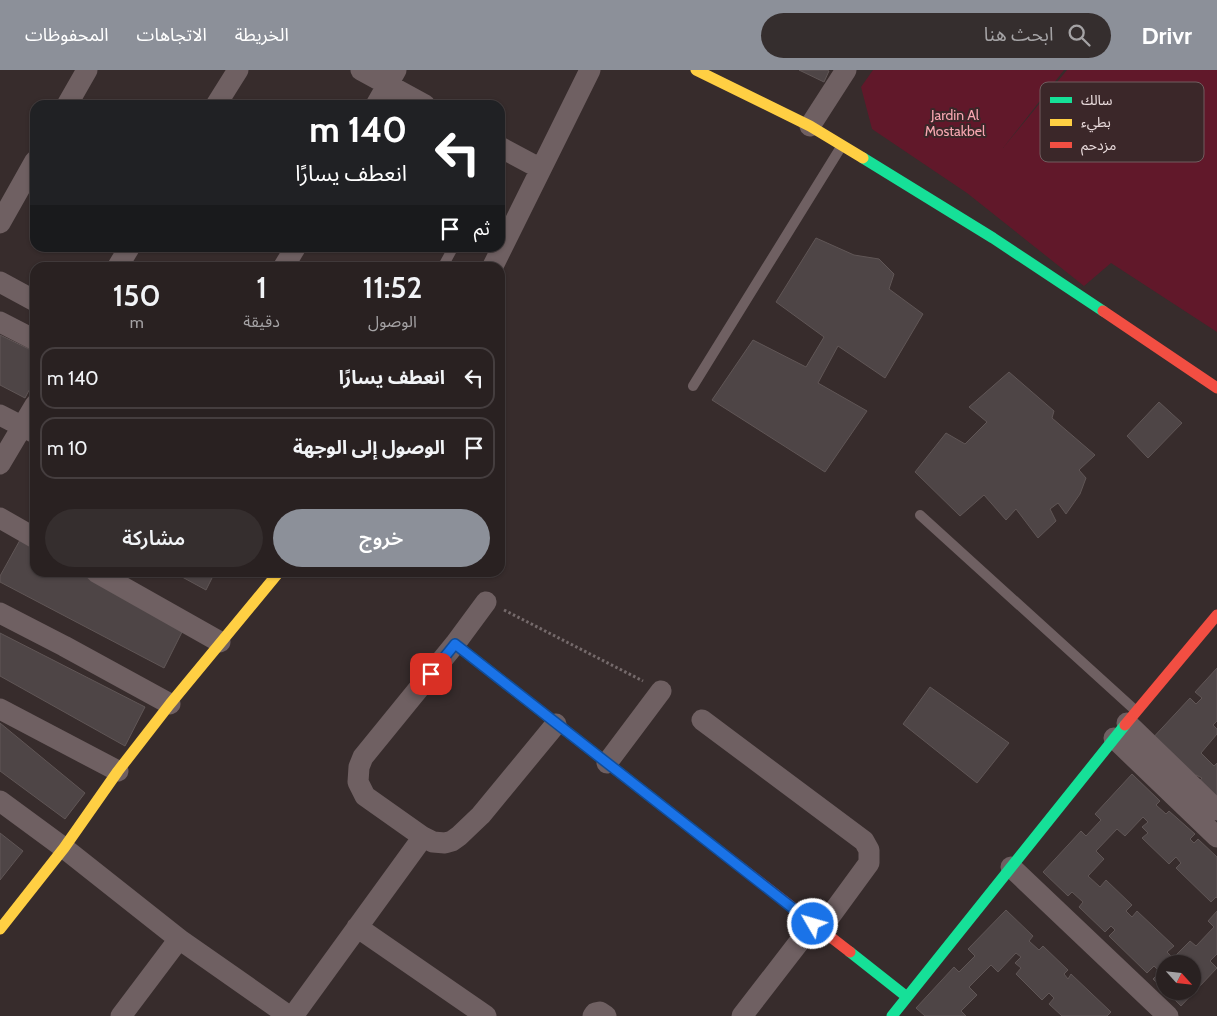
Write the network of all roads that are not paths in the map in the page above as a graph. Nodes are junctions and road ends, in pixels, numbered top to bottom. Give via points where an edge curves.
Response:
1 (87, 70) edge
2 (238, 70) edge
3 (361, 70) edge
4 (590, 70) edge
5 (696, 70) edge
6 (846, 70) edge
7 (392, 77) edge
8 (70, 100) edge
9 (219, 100) edge
10 (379, 100) edge
11 (419, 100) edge
12 (810, 126) junction
13 (842, 146) junction
14 (505, 150) edge
15 (542, 170) junction
16 (30, 171) edge
17 (0, 223) edge
18 (505, 239) edge
19 (0, 282) edge
20 (30, 298) edge
21 (0, 322) edge
22 (30, 337) edge
23 (692, 386) dead end
24 (1217, 388) edge
25 (0, 415) edge
26 (28, 430) edge
27 (0, 464) edge
28 (920, 515) dead end
29 (0, 518) edge
30 (30, 535) edge
31 (105, 577) edge
32 (275, 577) edge
33 (486, 602) road end
34 (0, 613) edge
35 (1217, 614) edge
36 (220, 642) junction
37 (455, 644) junction
38 (661, 691) road end
39 (170, 704) junction
40 (0, 709) edge
41 (702, 720) dead end
42 (556, 724) junction
43 (1126, 724) junction
44 (607, 763) junction
45 (118, 771) junction
46 (0, 801) edge
47 (1217, 810) edge
48 (423, 837) junction
49 (1217, 837) edge
50 (64, 848) junction
51 (1011, 866) junction
52 (357, 927) junction
53 (816, 927) junction
54 (0, 929) edge
55 (179, 939) junction
56 (907, 998) junction
57 (120, 1016) edge
58 (289, 1016) edge
59 (293, 1016) edge
60 (486, 1016) edge
61 (593, 1016) edge
62 (606, 1016) edge
63 (742, 1016) edge
64 (892, 1016) edge
65 (1168, 1016) edge

1 - 8 street
2 - 9 street
3 - 7 street
4 - 15 street
5 - 12 street
6 - 12 street
7 - 10 street
7 - 11 street
12 - 13 street
13 - 23 lane
13 - 24 street via 994,238
14 - 15 street
15 - 18 street
16 - 17 street
19 - 20 street
21 - 22 street
25 - 26 street
26 - 27 street
28 - 43 lane
29 - 30 street
31 - 36 street
32 - 36 street
33 - 37 street
34 - 39 street
35 - 43 street
36 - 39 street
37 - 42 street
37 - 48 street via 370,748 359,767 358,782 365,796
38 - 44 street
39 - 45 street
40 - 45 street
41 - 53 street via 864,841 869,850 868,862
42 - 44 street
42 - 48 street via 481,815 459,836 445,843
43 - 47 street
43 - 49 street
43 - 51 street
44 - 53 street
45 - 50 street
46 - 50 street
48 - 52 street
50 - 54 street
50 - 55 street
51 - 56 street
51 - 65 street
52 - 59 street
52 - 60 street
53 - 56 street
53 - 63 street
55 - 57 street
55 - 58 street
56 - 64 street
61 - 62 street via 600,1012

